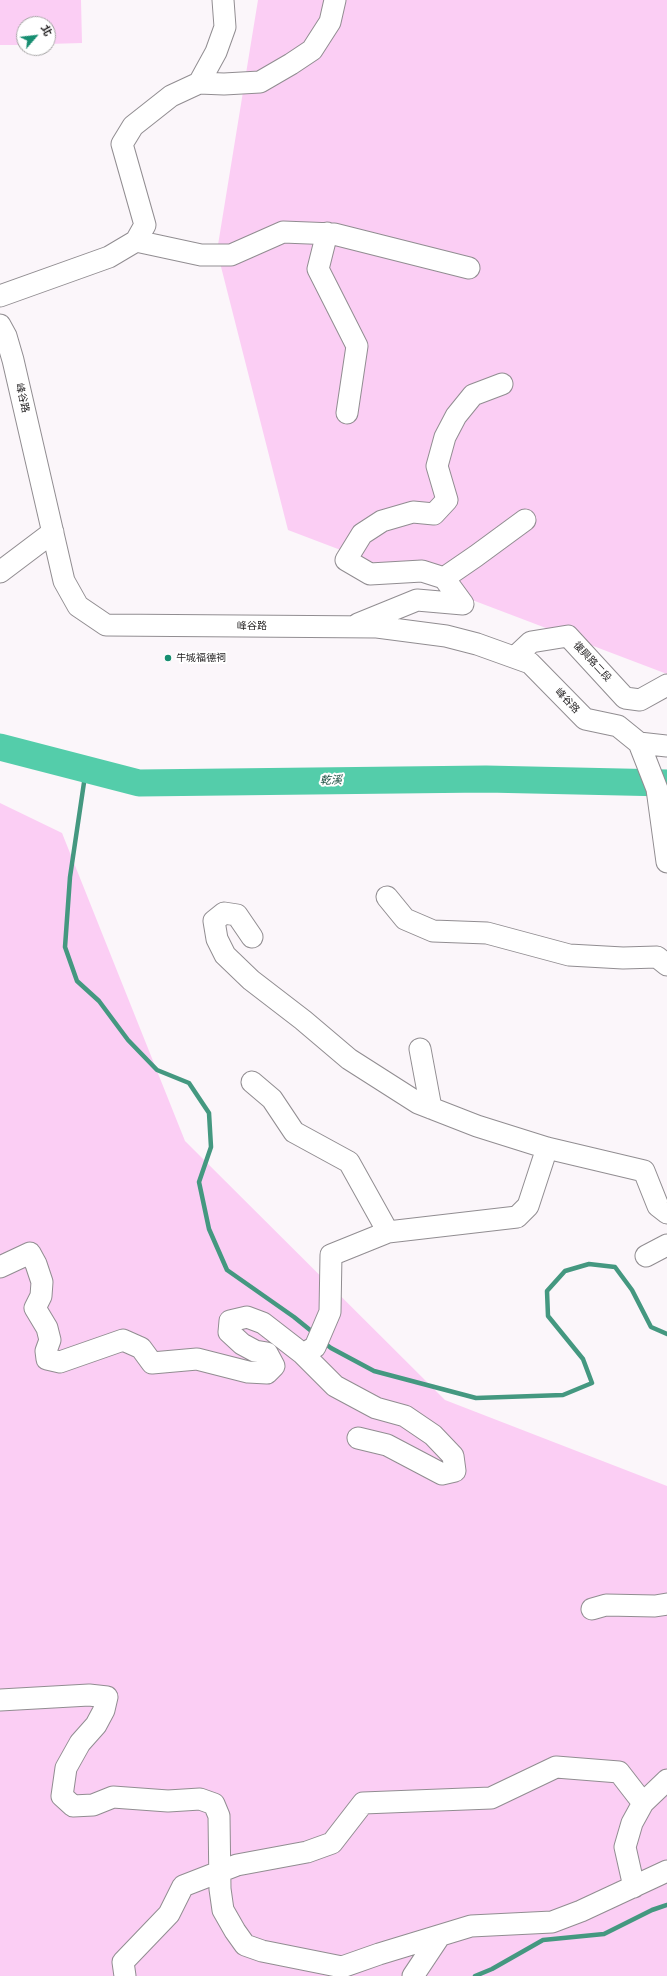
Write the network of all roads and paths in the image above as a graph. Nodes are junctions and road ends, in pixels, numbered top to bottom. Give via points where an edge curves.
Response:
1 (223, 0) edge
2 (335, 0) edge
3 (199, 83) junction
4 (326, 233) junction
5 (136, 241) junction
6 (469, 268) dead end
7 (0, 296) edge
8 (0, 325) edge
9 (502, 384) dead end
10 (348, 413) dead end
11 (525, 520) dead end
12 (53, 532) junction
13 (0, 572) edge
14 (444, 578) junction
15 (353, 626) junction
16 (515, 658) junction
17 (667, 685) edge
18 (639, 744) junction
19 (667, 746) edge
20 (667, 862) edge
21 (387, 897) dead end
22 (252, 937) dead end
23 (667, 965) edge
24 (420, 1049) dead end
25 (252, 1082) dead end
26 (431, 1108) junction
27 (547, 1148) junction
28 (667, 1213) edge
29 (388, 1232) junction
30 (667, 1245) edge
31 (646, 1256) dead end
32 (0, 1267) edge
33 (314, 1343) junction
34 (358, 1438) dead end
35 (667, 1604) edge
36 (592, 1609) dead end
37 (0, 1700) edge
38 (667, 1780) edge
39 (643, 1803) junction
40 (667, 1871) edge
41 (220, 1872) junction
42 (634, 1886) junction
43 (439, 1937) junction
44 (125, 1976) edge
45 (413, 1976) edge

1 - 3 street via 225,26 216,52
2 - 3 street via 330,22 312,50 291,64 260,82
3 - 5 street via 171,96 133,126 122,144 145,225
4 - 5 street via 283,232 231,255 201,255
4 - 6 street
4 - 10 street via 318,269 357,346
5 - 7 street via 109,257
8 - 12 street, 峰谷路 via 13,360
9 - 14 street via 472,394 456,416 446,437 437,466 447,500 434,514 413,512 382,521 362,534 346,560 370,574 422,571
11 - 14 street
12 - 13 street
12 - 15 street, 峰谷路 via 64,581 78,606 106,624
14 - 15 street via 463,604 417,600
15 - 16 street, 峰谷路 via 446,636
16 - 17 street, 復興路二段 via 531,642 568,636 626,698 640,700
16 - 18 street, 峰谷路 via 530,663 585,719 618,726
18 - 19 street
18 - 20 street, 峰谷路 via 657,789
21 - 23 street via 405,919 433,931 487,933 569,955 656,957
22 - 26 street via 237,915 224,913 214,921 217,939 225,955 251,980 349,1059 418,1103
24 - 26 street
25 - 29 street via 272,1099 294,1132 349,1162
26 - 27 street via 477,1126
27 - 28 street via 644,1171 658,1206
27 - 29 street via 528,1206 518,1217
29 - 33 street via 331,1255 330,1312
30 - 31 street
32 - 33 street via 30,1253 36,1264 42,1282 41,1296 35,1308 47,1328 50,1340 46,1351 47,1359 60,1362 123,1340 142,1348 152,1363 198,1358 248,1372 267,1373 274,1366 267,1353 255,1351 242,1344 229,1332 230,1321 247,1317
33 - 34 street via 335,1386 376,1408 405,1416 433,1435 453,1456 455,1471 442,1474 387,1445
35 - 36 street via 606,1605
37 - 41 street via 89,1695 107,1697 96,1725 80,1743 66,1768 62,1796 73,1806 93,1805 113,1797 168,1801 200,1799 214,1804 219,1816
38 - 39 street
39 - 41 street via 619,1772 556,1768 490,1798 363,1803 332,1843 307,1852 237,1865
39 - 42 street via 632,1823 625,1847
40 - 42 street
41 - 43 street via 223,1910 234,1931 245,1945 262,1951 342,1967
41 - 44 street via 183,1886 169,1914 123,1962
42 - 43 street via 552,1922 471,1926
43 - 45 street

